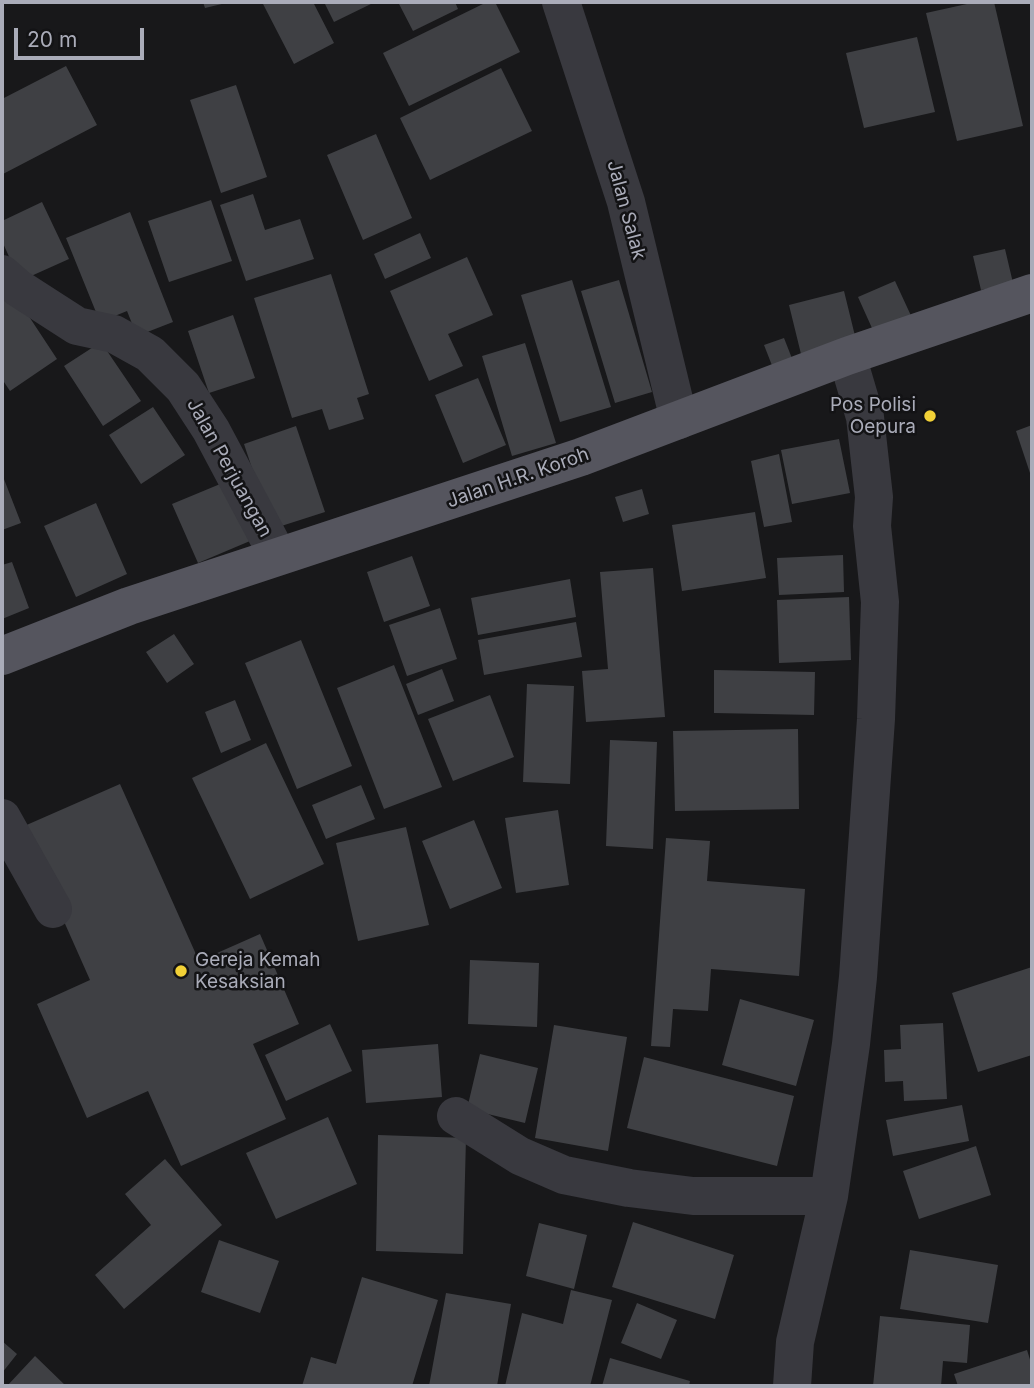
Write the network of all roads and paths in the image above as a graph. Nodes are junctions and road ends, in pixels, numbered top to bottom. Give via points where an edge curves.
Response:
1 (561, 2) edge
2 (2, 274) edge
3 (1032, 293) edge
4 (847, 356) junction
5 (679, 421) junction
6 (278, 556) junction
7 (2, 656) edge
8 (2, 818) edge
9 (52, 909) dead end
10 (456, 1116) dead end
11 (829, 1196) junction
12 (792, 1386) edge

1 - 5 street, Jalan Salak via 626,202
2 - 6 street, Jalan Perjuangan via 77,326 114,334 150,354 183,387 211,429
3 - 4 main road, Jalan H.R. Koroh
4 - 5 main road, Jalan H.R. Koroh
4 - 11 street via 865,417 880,602 858,977
5 - 6 main road, Jalan H.R. Koroh via 486,490
6 - 7 main road, Jalan H.R. Koroh via 129,606
8 - 9 street
10 - 11 street via 520,1156 564,1175 693,1196
11 - 12 street via 795,1342

